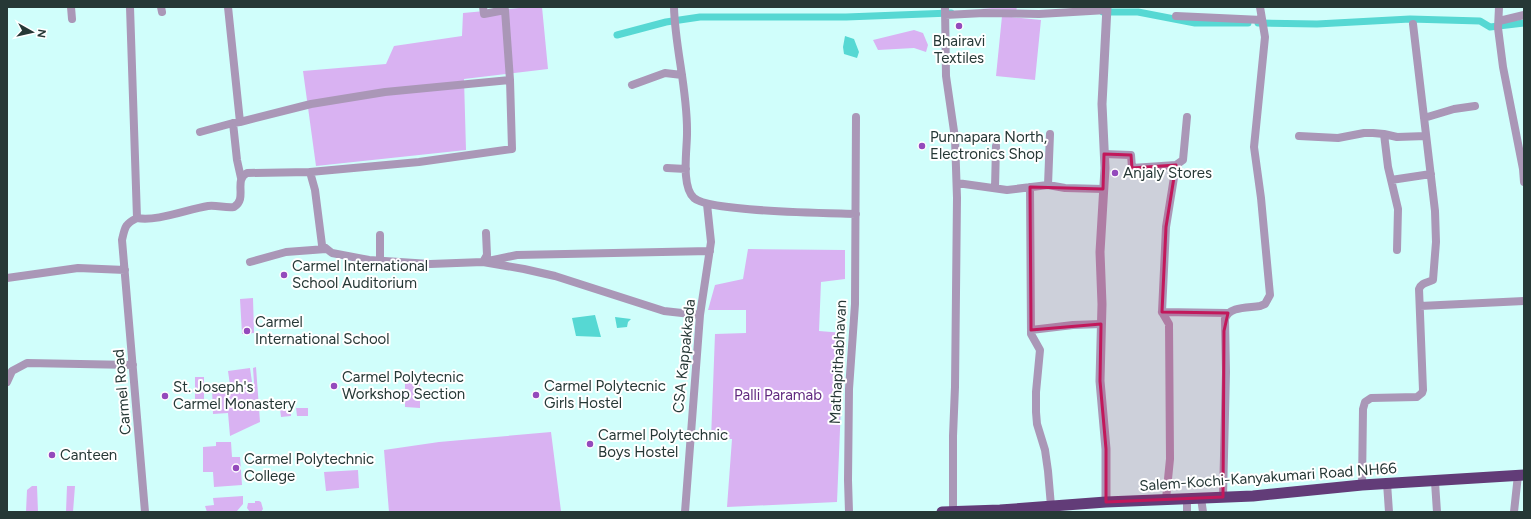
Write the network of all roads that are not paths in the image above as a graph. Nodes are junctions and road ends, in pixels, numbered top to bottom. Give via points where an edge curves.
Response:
1 (71, 7) edge
2 (130, 7) edge
3 (228, 7) edge
4 (483, 7) edge
5 (1260, 7) edge
6 (1106, 10) edge
7 (674, 11) edge
8 (945, 11) edge
9 (1524, 15) edge
10 (1176, 16) dead end
11 (1501, 16) edge
12 (72, 19) dead end
13 (1263, 24) junction
14 (1413, 26) dead end
15 (682, 75) junction
16 (510, 80) junction
17 (632, 85) dead end
18 (1475, 106) dead end
19 (856, 117) dead end
20 (1187, 117) dead end
21 (1424, 118) junction
22 (237, 122) junction
23 (200, 132) dead end
24 (1050, 134) dead end
25 (1384, 134) junction
26 (1299, 136) dead end
27 (1426, 136) junction
28 (996, 146) dead end
29 (1104, 154) junction
30 (1176, 165) junction
31 (667, 168) dead end
32 (686, 170) junction
33 (310, 172) junction
34 (1431, 174) junction
35 (241, 178) junction
36 (1391, 180) junction
37 (1524, 182) edge
38 (957, 183) junction
39 (1048, 185) junction
40 (1030, 187) junction
41 (995, 188) junction
42 (1103, 189) junction
43 (707, 204) junction
44 (856, 214) junction
45 (137, 218) junction
46 (486, 233) dead end
47 (380, 235) dead end
48 (326, 249) junction
49 (1397, 250) dead end
50 (710, 251) junction
51 (380, 261) junction
52 (250, 262) dead end
53 (483, 262) junction
54 (125, 270) junction
55 (7, 278) edge
56 (1524, 301) edge
57 (1420, 306) junction
58 (1162, 312) junction
59 (1228, 313) junction
60 (700, 315) junction
61 (1101, 324) junction
62 (1031, 330) junction
63 (133, 365) junction
64 (7, 382) edge
65 (1521, 475) edge
66 (1435, 482) junction
67 (1387, 483) junction
68 (1362, 485) junction
69 (1223, 497) junction
70 (1201, 498) junction
71 (1187, 499) junction
72 (1166, 500) junction
73 (1106, 502) junction
74 (1051, 506) junction
75 (1068, 508) edge
76 (145, 512) edge
77 (686, 512) edge
78 (849, 512) edge
79 (948, 512) edge
80 (1187, 512) edge
81 (1203, 512) edge
82 (1389, 512) edge
83 (1437, 512) edge
84 (1514, 512) edge

1 - 12 street
2 - 45 street
3 - 22 street
4 - 16 street via 484,14 505,10
5 - 13 street
6 - 8 street via 1039,14
6 - 29 street via 1102,104
7 - 15 street
8 - 38 street via 946,76 955,138
9 - 11 street
10 - 13 street
11 - 37 street via 1498,28 1503,67
13 - 59 street via 1264,54 1254,147 1270,295 1265,304
14 - 21 street
15 - 17 street via 665,73
15 - 32 street via 687,112
16 - 22 street via 384,92 311,104
16 - 33 street via 512,149 419,162
18 - 21 street
19 - 44 street, Mathapithabhavan
20 - 30 street via 1183,160
21 - 27 street
22 - 23 street
22 - 35 street via 237,160
24 - 39 street
25 - 26 street via 1364,133 1338,138
25 - 27 street via 1397,138
25 - 36 street
27 - 34 street
28 - 41 street
29 - 30 street via 1131,155 1132,168
29 - 42 street
30 - 58 street via 1166,226
31 - 32 street
32 - 43 street via 693,198
33 - 35 street via 257,172 247,173
33 - 48 street via 322,244
34 - 36 street
34 - 57 street via 1436,242 1434,277 1433,280 1421,285
35 - 45 street via 241,196 234,207 211,206 157,217
36 - 49 street via 1398,209
38 - 41 street
38 - 79 street via 956,343
39 - 40 street
39 - 42 street
40 - 41 street via 1007,190
40 - 62 street
42 - 61 street via 1100,252
43 - 44 street via 770,211
43 - 50 street, CSA Kappakkada
44 - 78 street, Mathapithabhavan via 856,304 849,389
45 - 54 street, Carmel Road via 128,223 122,240
46 - 53 street via 487,255
47 - 51 street
48 - 51 street via 342,256
48 - 52 street via 286,252
50 - 53 street via 517,255
50 - 60 street, CSA Kappakkada
51 - 53 street via 430,264
53 - 60 street via 555,276 664,311
54 - 55 street via 78,268
54 - 63 street, Carmel Road
56 - 57 street
57 - 68 street via 1422,393 1417,397 1371,398 1365,402
58 - 59 street
58 - 72 street via 1169,324 1170,459
59 - 69 street via 1224,331 1226,372
60 - 77 street, CSA Kappakkada
61 - 62 street
61 - 73 street via 1100,381 1106,449
62 - 74 street via 1040,350 1036,412 1045,450
63 - 64 street via 27,363 12,371
63 - 76 street, Carmel Road
65 - 66 highway, Salem-Kochi-Kanyakumari Road NH66
65 - 84 street
66 - 67 highway, Salem-Kochi-Kanyakumari Road NH66
66 - 83 street
67 - 68 highway, Salem-Kochi-Kanyakumari Road NH66
67 - 82 street
68 - 69 highway, Salem-Kochi-Kanyakumari Road NH66
69 - 70 highway, Salem-Kochi-Kanyakumari Road NH66
70 - 71 highway, Salem-Kochi-Kanyakumari Road NH66
70 - 81 street
71 - 72 highway, Salem-Kochi-Kanyakumari Road NH66
71 - 80 street
72 - 73 highway, Salem-Kochi-Kanyakumari Road NH66
73 - 75 highway, Salem-Kochi-Kanyakumari Road NH66
74 - 75 highway, Salem-Kochi-Kanyakumari Road NH66
74 - 79 highway, Salem-Kochi-Kanyakumari Road NH66

